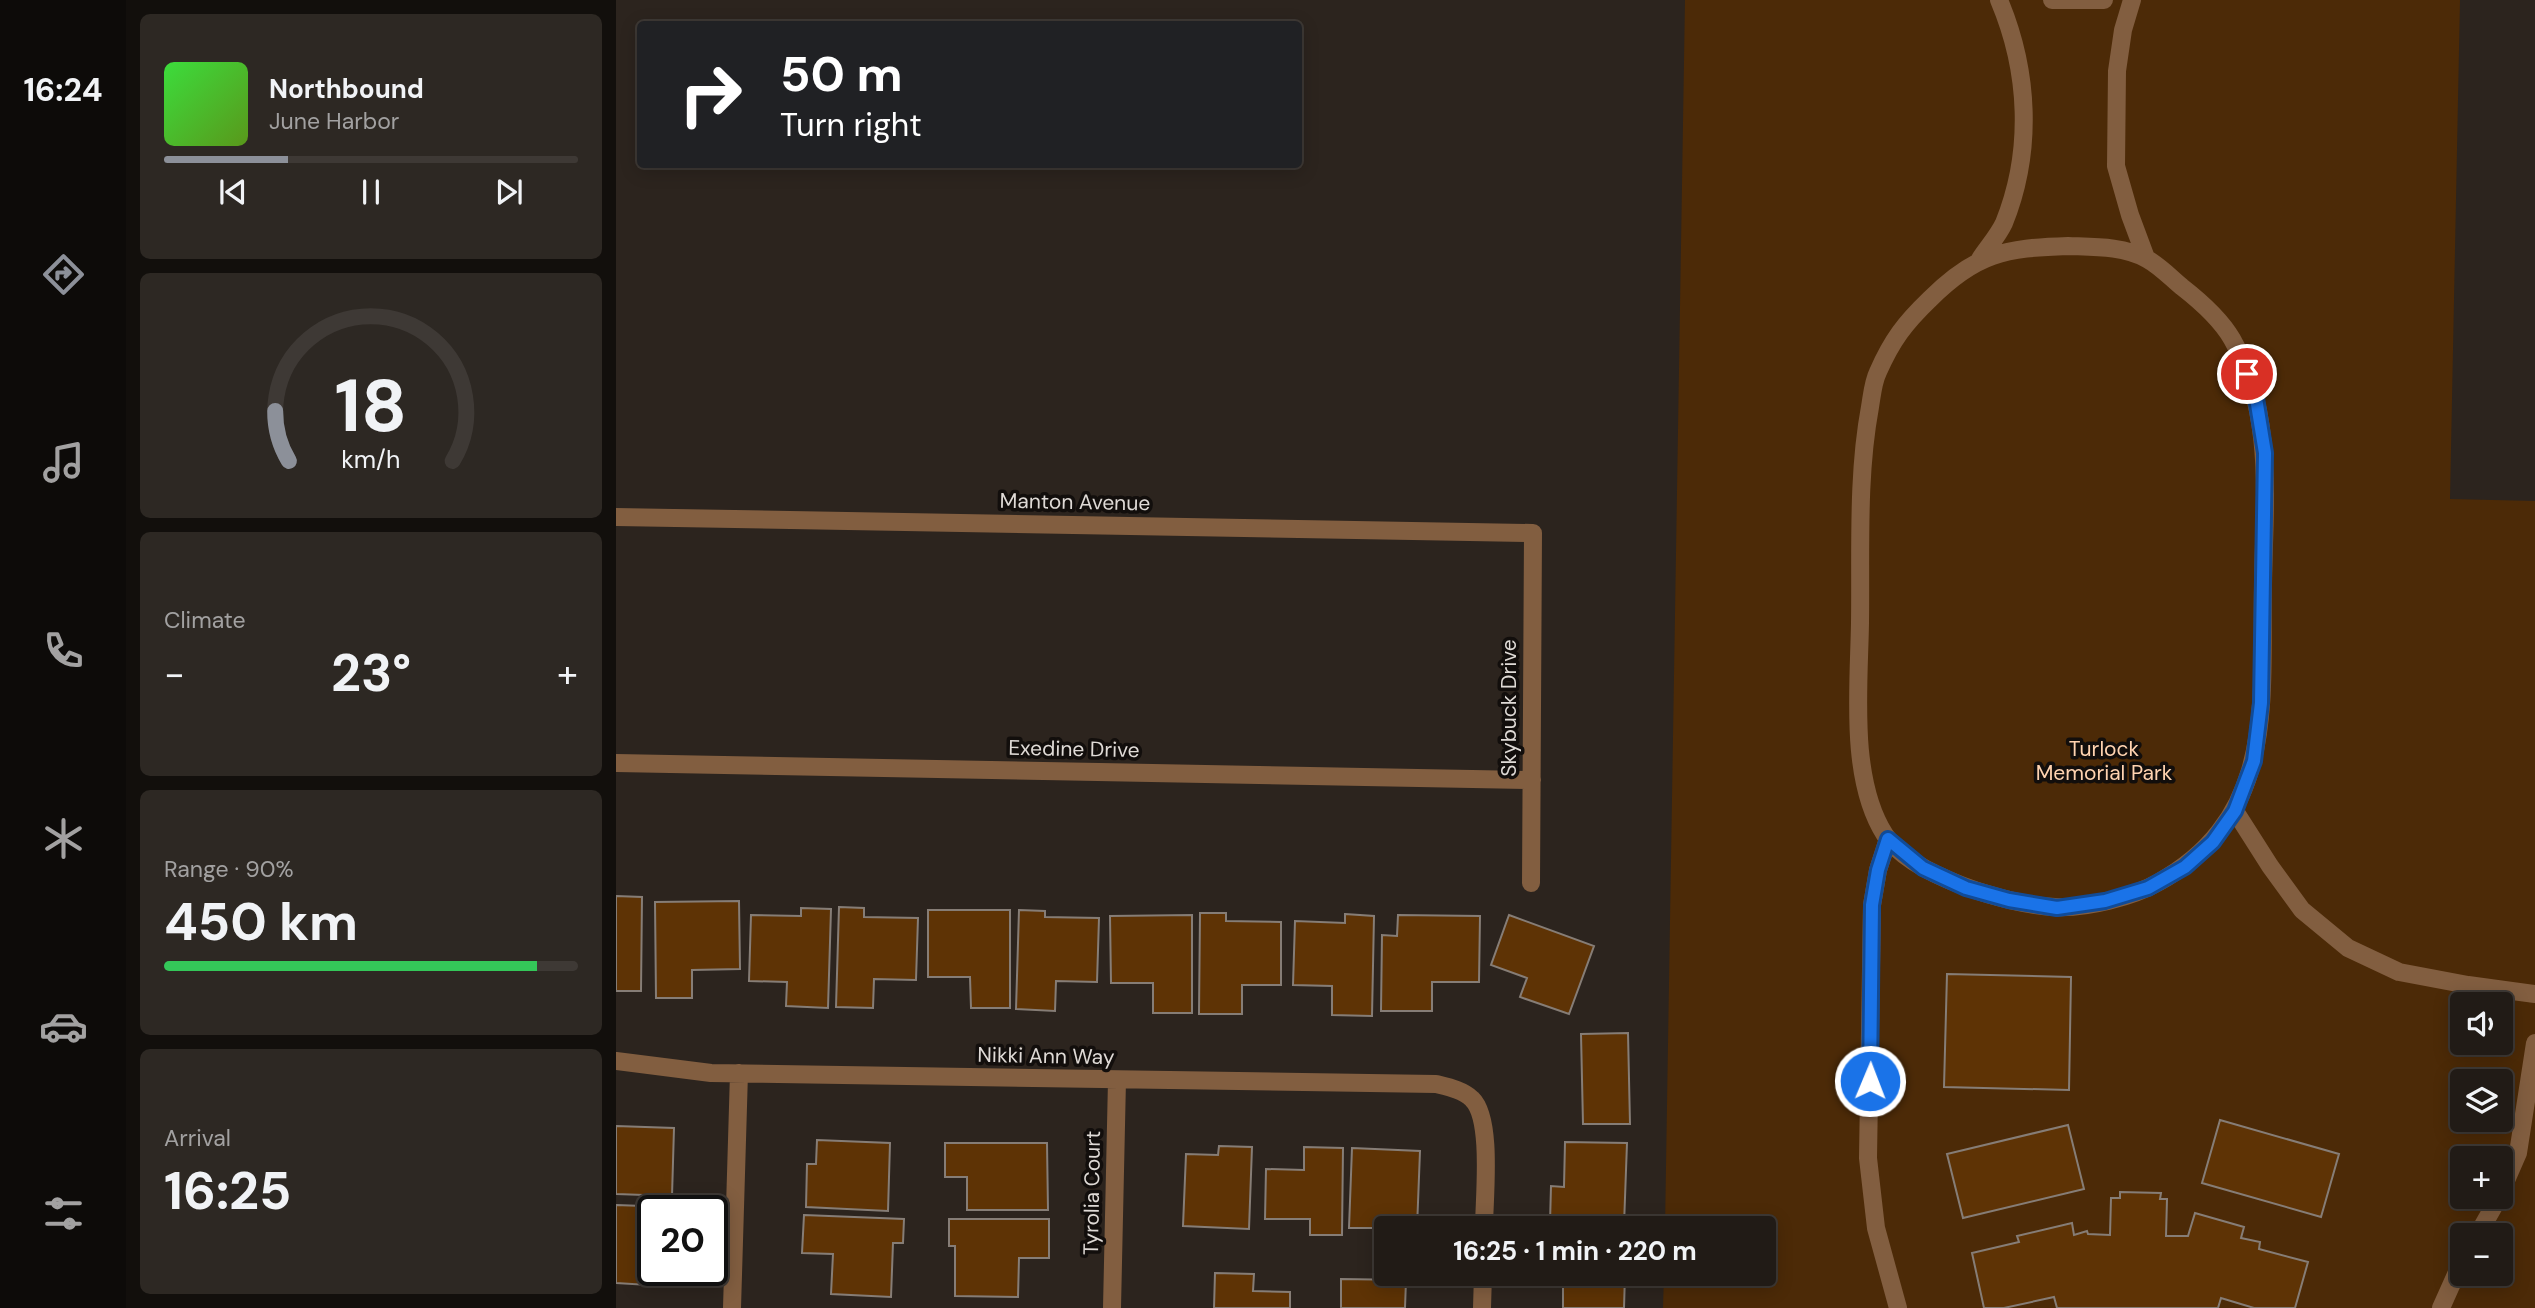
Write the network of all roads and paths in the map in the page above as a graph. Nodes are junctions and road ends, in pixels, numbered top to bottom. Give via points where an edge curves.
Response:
1 (1999, 0) edge
2 (2052, 0) edge
3 (2104, 0) edge
4 (2132, 0) edge
5 (2146, 258) junction
6 (1980, 259) junction
7 (616, 517) edge
8 (1533, 533) joint
9 (616, 763) edge
10 (1532, 780) junction
11 (2235, 811) junction
12 (1888, 839) junction
13 (1531, 883) dead end
14 (2535, 994) edge
15 (2535, 1043) edge
16 (616, 1061) edge
17 (739, 1073) junction
18 (1117, 1080) junction
19 (2513, 1164) edge
20 (1484, 1216) edge
21 (1483, 1286) edge
22 (2451, 1286) edge
23 (732, 1308) edge
24 (1112, 1308) edge
25 (1482, 1308) edge
26 (1898, 1308) edge
27 (2441, 1308) edge

1 - 6 street via 2020,64 2025,126 2003,225
2 - 3 street
4 - 5 street via 2117,71 2116,166
5 - 6 street via 2111,248 2068,246 2021,247
5 - 11 street via 2196,297 2231,336 2255,392 2265,453 2261,703 2254,761
6 - 12 street via 1940,288 1902,326 1876,376 1863,447 1858,697 1862,762 1870,805
7 - 8 street, Manton Avenue
8 - 10 street, Skybuck Drive
9 - 10 street, Exedine Drive
10 - 13 street, Skybuck Drive
11 - 12 street via 2213,842 2185,867 2148,888 2057,908 1966,888 1923,868
11 - 14 street via 2302,910 2348,948 2399,972
12 - 26 street via 1872,905 1868,1158 1876,1228
15 - 19 street
16 - 17 street, Nikki Ann Way
17 - 18 street, Nikki Ann Way
17 - 23 street
18 - 20 street, Nikki Ann Way via 1436,1084 1457,1090 1472,1099 1482,1117
18 - 24 street, Tyrolia Court
21 - 25 street
22 - 27 street

